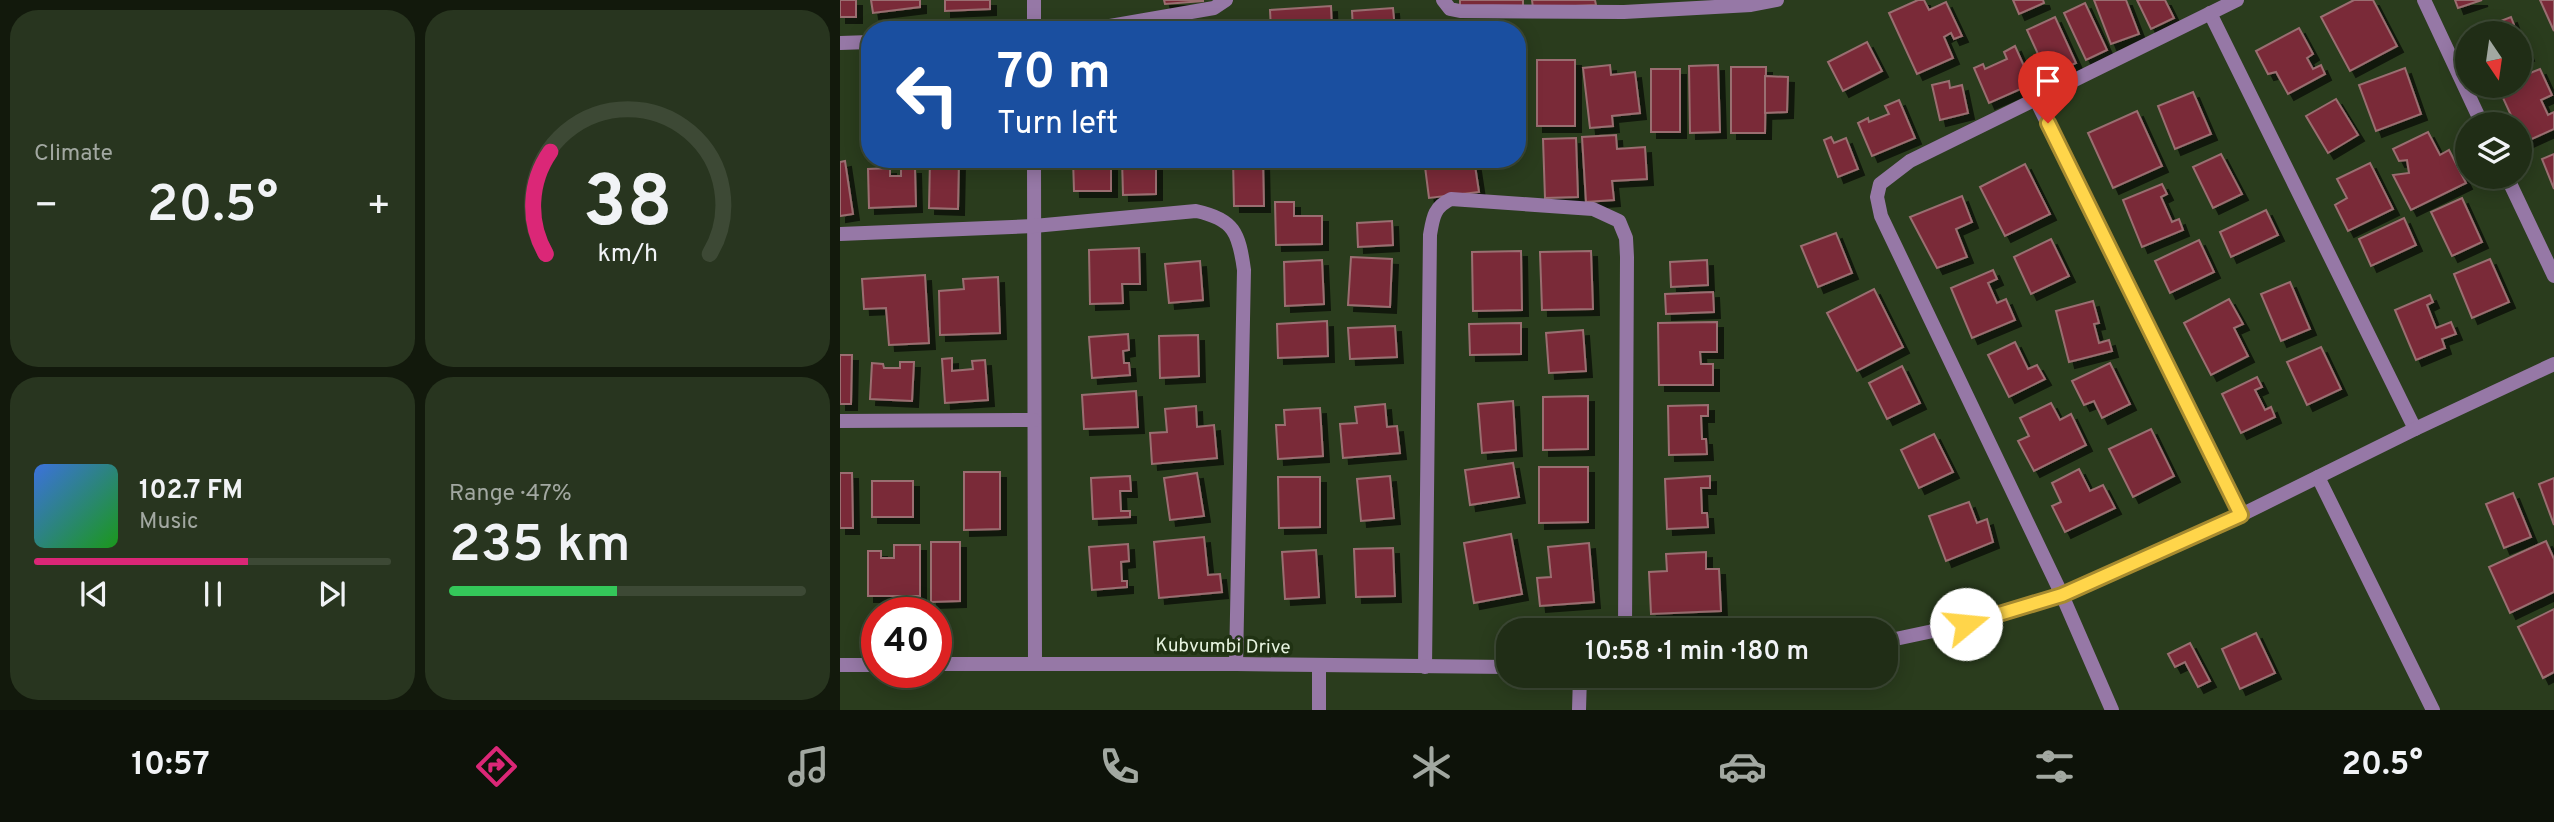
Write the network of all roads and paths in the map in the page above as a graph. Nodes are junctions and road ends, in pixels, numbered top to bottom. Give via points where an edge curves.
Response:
1 (1034, 0) edge
2 (1226, 0) edge
3 (1443, 0) edge
4 (1777, 0) edge
5 (2237, 0) edge
6 (2424, 0) edge
7 (1624, 6) edge
8 (2210, 13) junction
9 (1034, 21) edge
10 (1139, 21) edge
11 (861, 42) edge
12 (840, 43) edge
13 (2035, 99) junction
14 (2476, 112) edge
15 (1034, 168) edge
16 (2513, 189) edge
17 (1034, 226) junction
18 (840, 234) edge
19 (2554, 276) edge
20 (2554, 364) edge
21 (1034, 420) junction
22 (840, 421) edge
23 (2415, 429) junction
24 (2318, 477) junction
25 (2241, 515) junction
26 (2062, 595) junction
27 (1625, 618) edge
28 (1898, 638) edge
29 (1035, 663) junction
30 (952, 664) edge
31 (1236, 664) junction
32 (840, 665) edge
33 (861, 665) edge
34 (1319, 666) junction
35 (1425, 667) junction
36 (1496, 667) edge
37 (1580, 688) edge
38 (1319, 710) edge
39 (1579, 710) edge
40 (2112, 710) edge
41 (2433, 710) edge

1 - 9 street
2 - 10 street via 1214,8
3 - 7 street via 1450,9 1460,11
4 - 7 street via 1751,5
5 - 8 street
6 - 14 street
8 - 13 street
8 - 23 street
11 - 12 street
13 - 25 street
13 - 26 street via 1910,161 1880,184 1877,197 1881,216
15 - 17 street
16 - 19 street
17 - 18 street
17 - 21 street
17 - 31 street via 1196,211 1217,215 1233,227 1244,270
20 - 23 street
21 - 22 street
21 - 29 street
23 - 24 street
24 - 25 street
24 - 41 street
25 - 26 street
26 - 28 street
26 - 40 street
27 - 35 street via 1627,257 1619,220 1593,209 1451,199 1440,204 1430,235
29 - 30 street, Kubvumbi Drive
29 - 31 street, Kubvumbi Drive
31 - 34 street, Kubvumbi Drive
32 - 33 street
34 - 35 street, Kubvumbi Drive
34 - 38 street
35 - 36 street, Kubvumbi Drive
37 - 39 street

